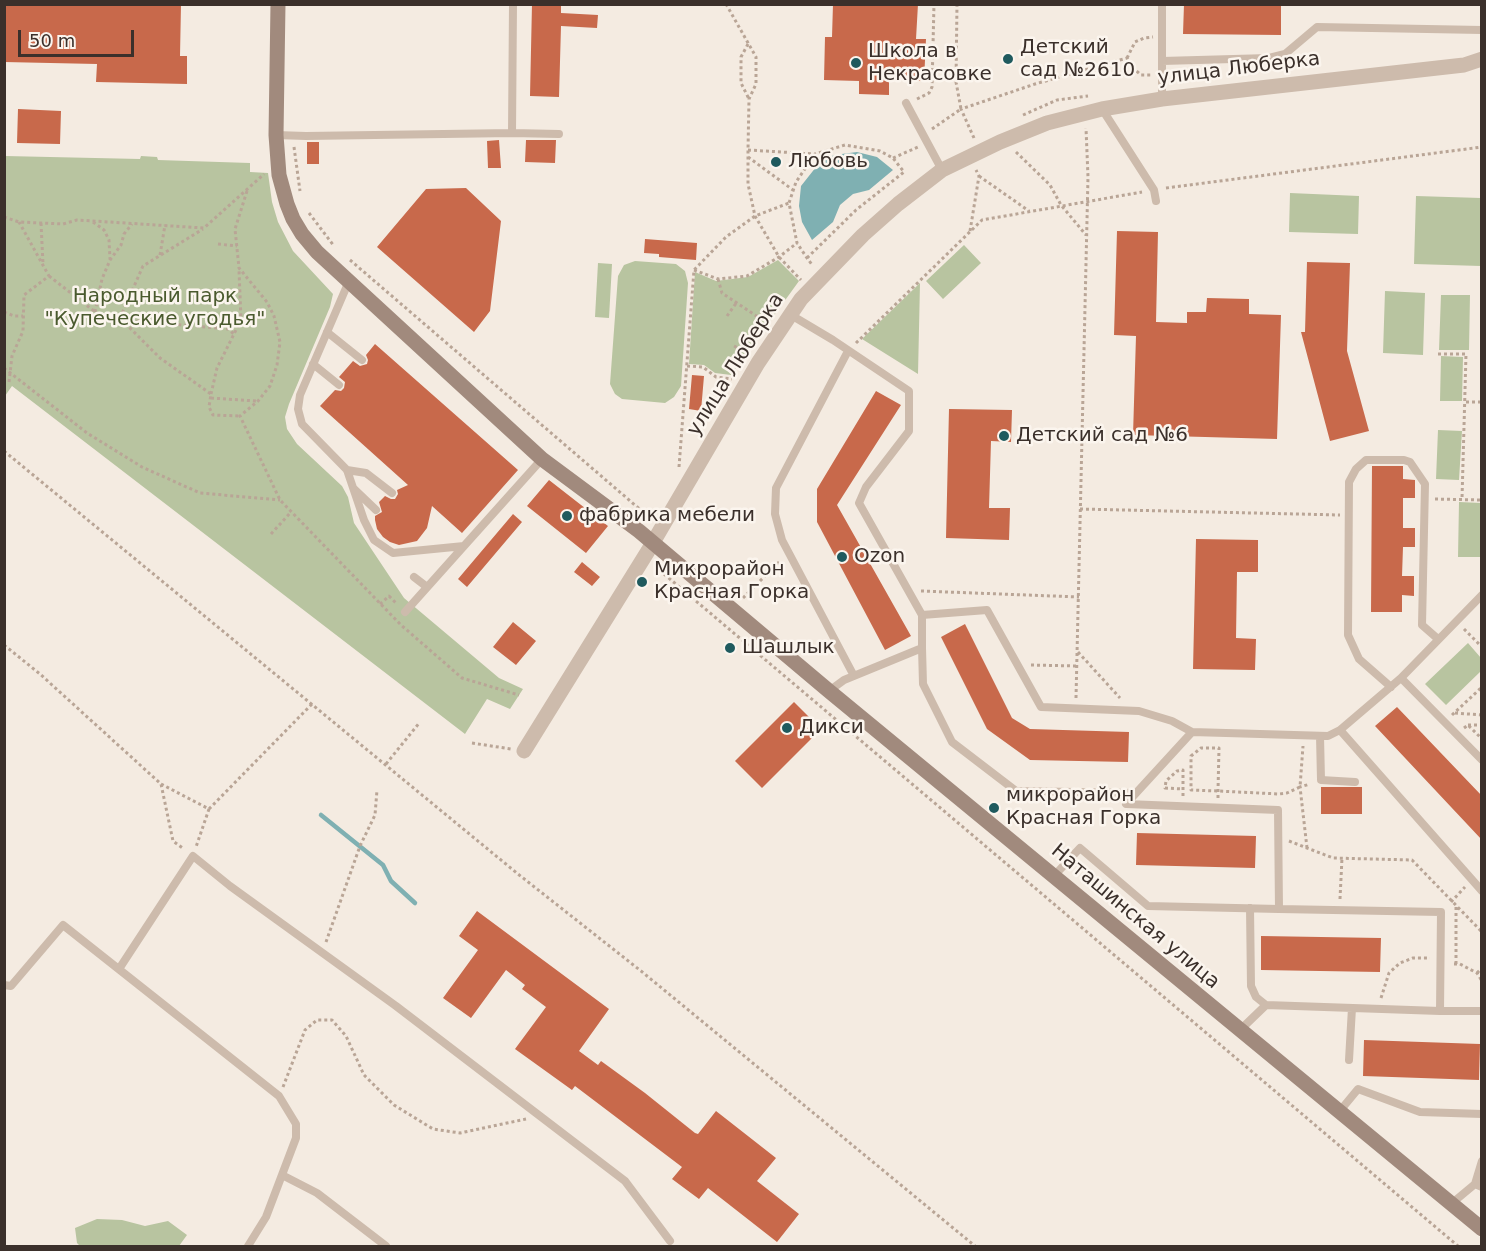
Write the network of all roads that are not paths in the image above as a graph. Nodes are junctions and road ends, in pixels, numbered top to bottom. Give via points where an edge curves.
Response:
1 (278, 4) edge
2 (513, 4) edge
3 (1162, 4) edge
4 (1482, 30) edge
5 (1482, 60) edge
6 (1162, 61) junction
7 (1162, 99) junction
8 (906, 103) road end
9 (1102, 109) junction
10 (512, 133) junction
11 (559, 134) dead end
12 (284, 135) junction
13 (939, 166) junction
14 (1156, 201) dead end
15 (349, 281) junction
16 (791, 315) junction
17 (327, 332) junction
18 (848, 351) junction
19 (362, 360) dead end
20 (313, 364) junction
21 (339, 385) dead end
22 (542, 459) junction
23 (347, 470) junction
24 (353, 488) junction
25 (392, 493) dead end
26 (376, 510) dead end
27 (653, 542) junction
28 (464, 546) junction
29 (414, 577) dead end
30 (427, 587) junction
31 (1482, 595) edge
32 (405, 612) dead end
33 (922, 615) junction
34 (1438, 639) junction
35 (922, 648) junction
36 (854, 676) junction
37 (1401, 678) junction
38 (1390, 687) junction
39 (829, 691) junction
40 (1340, 730) junction
41 (1192, 732) junction
42 (1320, 736) junction
43 (524, 751) road end
44 (1482, 760) edge
45 (1355, 782) dead end
46 (1136, 793) junction
47 (1053, 877) junction
48 (1482, 891) edge
49 (1250, 908) junction
50 (1279, 909) junction
51 (119, 969) junction
52 (4, 985) edge
53 (1266, 1005) junction
54 (1352, 1008) junction
55 (1440, 1011) junction
56 (1482, 1011) edge
57 (1239, 1031) junction
58 (1349, 1060) dead end
59 (1339, 1112) junction
60 (1482, 1114) edge
61 (1482, 1161) edge
62 (282, 1175) junction
63 (1478, 1185) edge
64 (1451, 1204) junction
65 (1482, 1229) edge
66 (670, 1241) dead end
67 (248, 1246) edge
68 (386, 1246) edge

1 - 12 street, Наташинская улица
2 - 10 lane
3 - 6 lane
4 - 6 lane via 1317,27 1285,54 1269,58
5 - 7 street, улица Люберка
6 - 7 lane
7 - 9 street, улица Люберка
8 - 13 lane
9 - 13 street, улица Люберка via 1047,123 971,150
9 - 14 lane via 1154,190
10 - 11 lane
10 - 12 lane
12 - 15 street, Наташинская улица via 279,175 293,219 317,252
13 - 16 street, улица Люберка via 864,235 801,299
15 - 17 lane
15 - 22 street, Наташинская улица
16 - 18 lane
16 - 27 street, улица Люберка
17 - 19 lane
17 - 20 lane
18 - 33 lane via 909,391 909,431 866,487 859,503
18 - 36 lane via 776,488 774,514 782,540
20 - 21 lane
20 - 23 lane via 300,395 302,424
22 - 27 street, Наташинская улица
22 - 28 lane
23 - 24 lane
23 - 25 lane via 366,473
24 - 26 lane
24 - 28 lane via 374,540 393,553
27 - 39 street, Наташинская улица
27 - 43 street, улица Люберка
28 - 30 lane
29 - 30 lane
30 - 32 lane
31 - 34 lane
33 - 35 lane
33 - 41 lane via 987,610 1041,707 1139,711
34 - 37 lane
34 - 38 lane via 1422,625 1425,484 1410,462 1366,460 1349,482 1348,635 1359,659
35 - 36 lane
35 - 46 lane via 923,684 952,741 1016,791
36 - 39 lane
37 - 38 lane
37 - 44 lane
38 - 40 lane
39 - 47 street, Наташинская улица
40 - 42 lane
40 - 48 lane
41 - 42 lane
41 - 46 lane
42 - 45 lane via 1320,780
46 - 50 lane via 1126,804 1278,810
47 - 49 lane via 1080,848 1148,906
47 - 57 street, Наташинская улица
49 - 50 lane
49 - 53 lane via 1251,986
50 - 55 lane via 1441,912
51 - 52 lane via 63,925 11,986
51 - 62 lane via 279,1096 296,1124 296,1138
51 - 66 lane via 193,856 625,1181
53 - 54 lane
53 - 57 lane
54 - 55 lane
54 - 58 lane
55 - 56 lane
57 - 59 street, Наташинская улица
59 - 60 lane via 1358,1089 1420,1112
59 - 64 street, Наташинская улица
61 - 63 lane
62 - 67 lane via 266,1217
62 - 68 lane via 317,1193
63 - 64 lane
64 - 65 street, Наташинская улица

